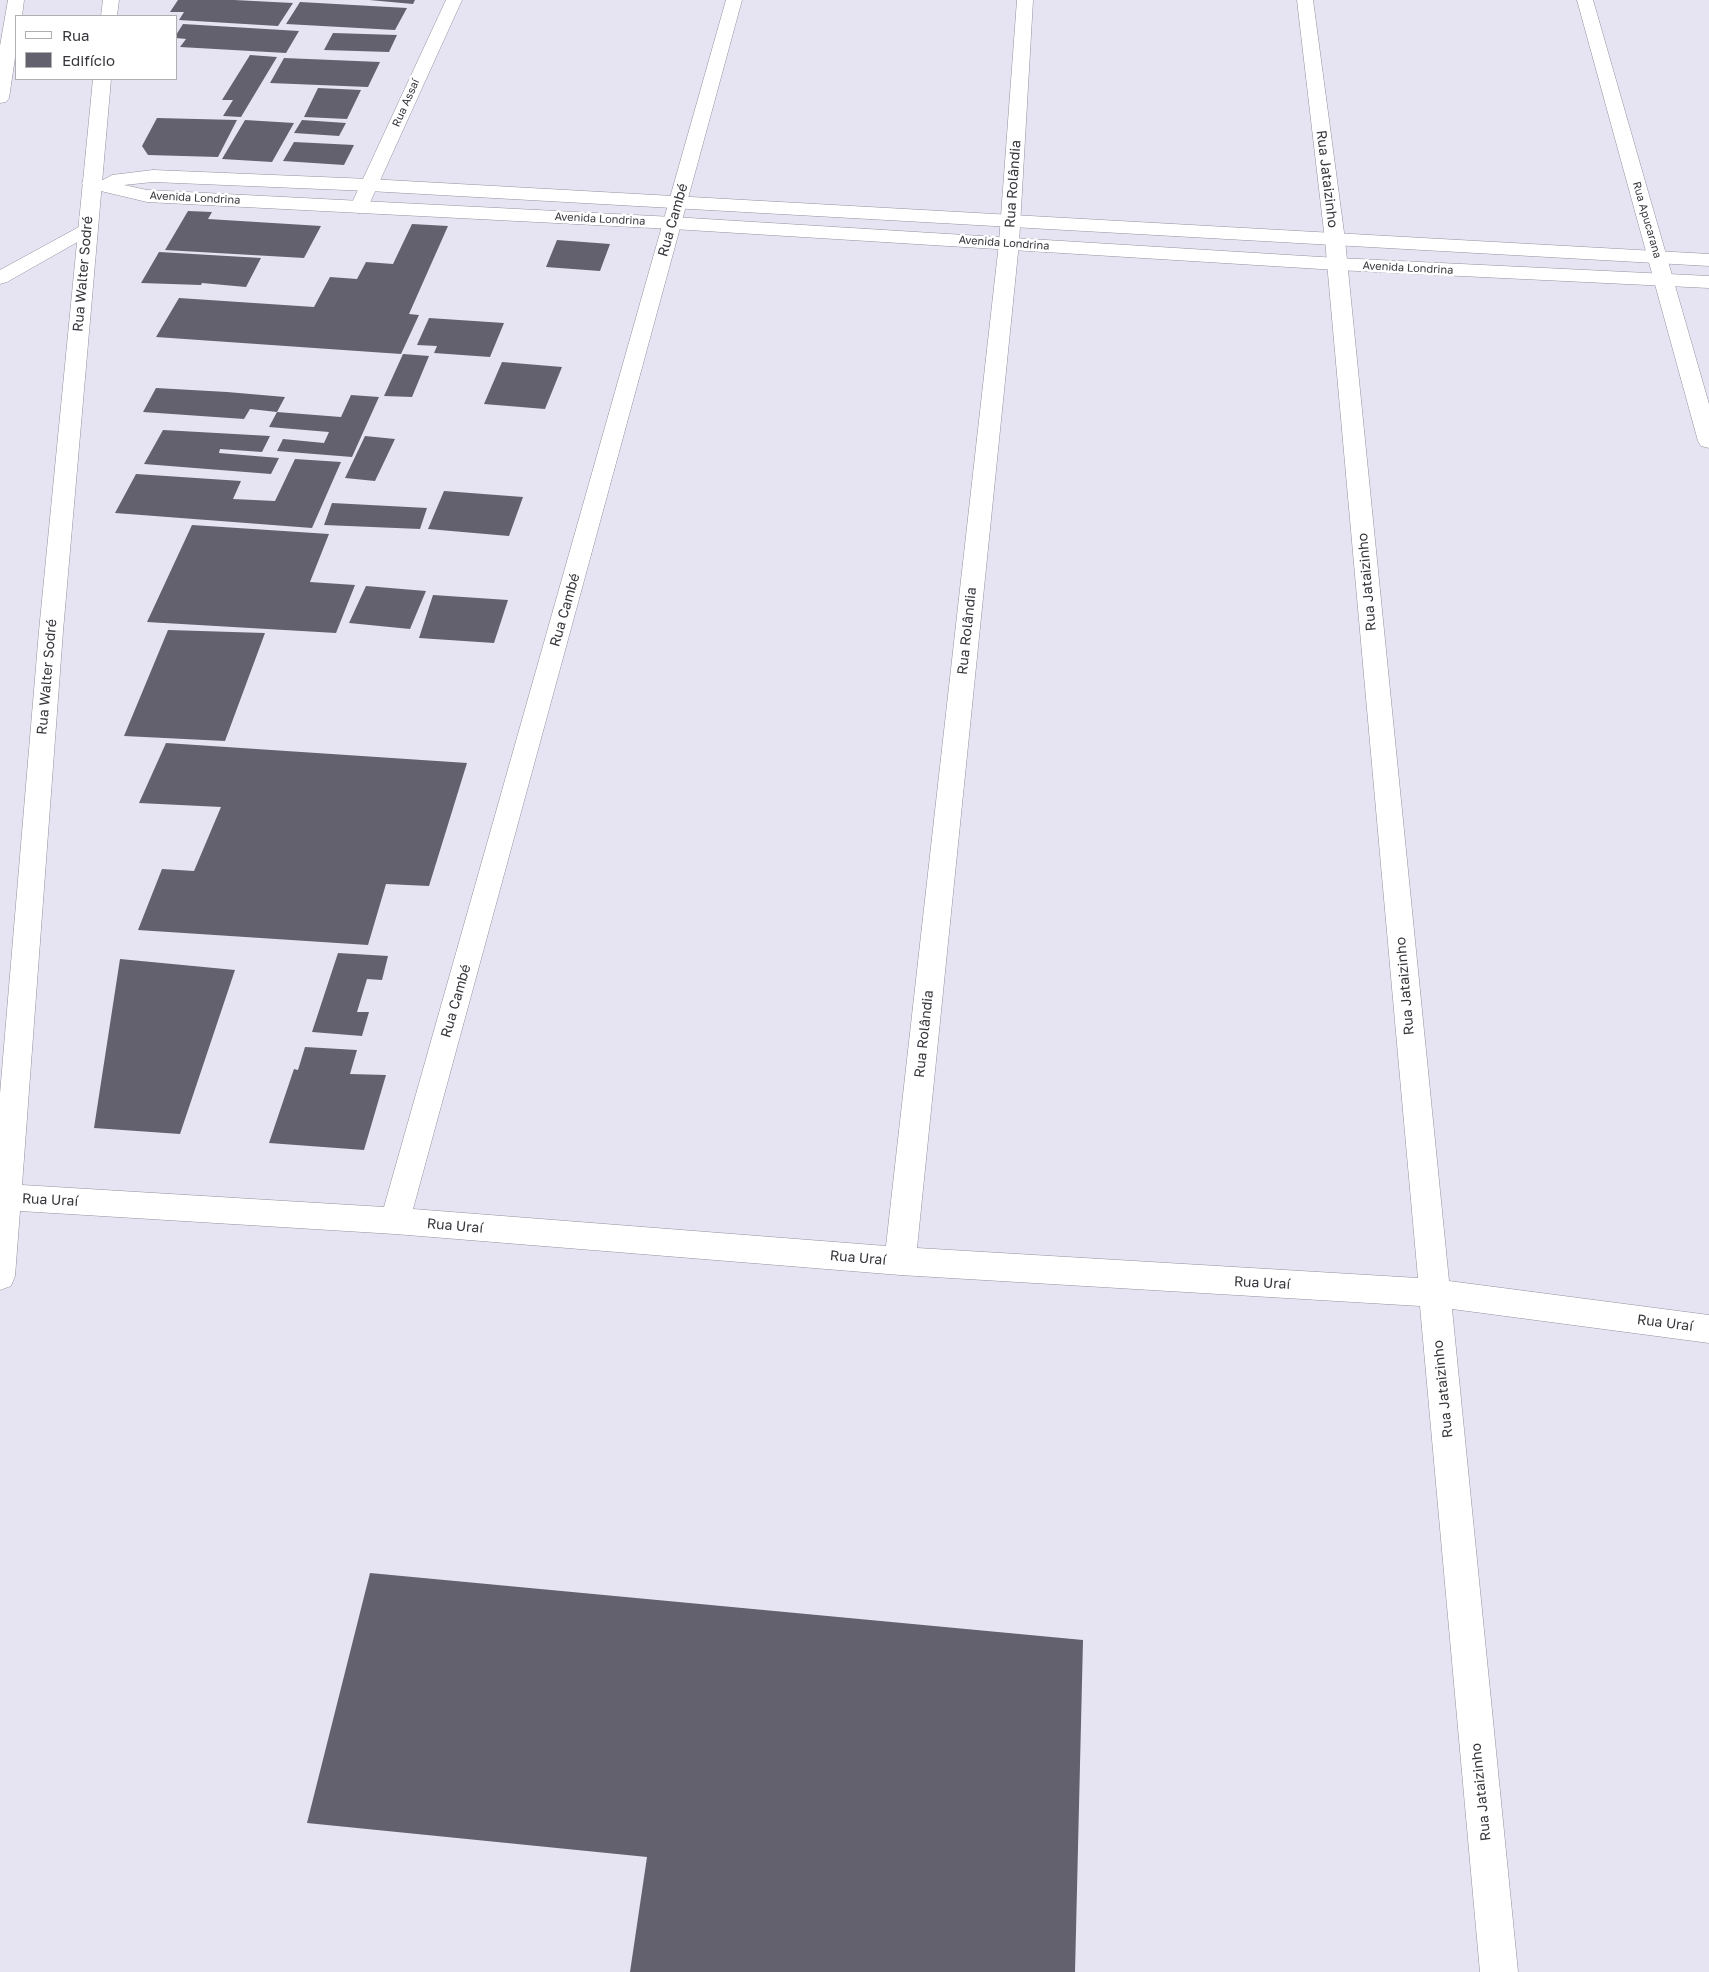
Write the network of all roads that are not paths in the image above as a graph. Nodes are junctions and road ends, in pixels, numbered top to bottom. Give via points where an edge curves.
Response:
1 (16, 0) edge
2 (111, 0) edge
3 (454, 0) edge
4 (734, 0) edge
5 (1026, 0) edge
6 (1304, 0) edge
7 (1585, 0) edge
8 (109, 15) edge
9 (102, 80) edge
10 (0, 98) edge
11 (91, 183) junction
12 (369, 185) junction
13 (359, 207) junction
14 (676, 213) junction
15 (88, 228) junction
16 (1010, 232) junction
17 (1336, 252) junction
18 (1657, 257) junction
19 (1709, 260) edge
20 (0, 278) edge
21 (1663, 280) junction
22 (1709, 282) edge
23 (1709, 440) edge
24 (6, 1197) junction
25 (395, 1221) junction
26 (900, 1261) junction
27 (0, 1276) edge
28 (1433, 1293) junction
29 (1709, 1329) edge
30 (1499, 1972) edge

1 - 10 street
2 - 8 street
3 - 12 street, Rua Assaí
4 - 14 street, Rua Cambé
5 - 16 street, Rua Rolândia
6 - 17 street, Rua Jataizinho
7 - 18 street, Rua Apucarana
9 - 11 street, Rua Walter Sodré
11 - 12 street, Avenida Londrina via 153,176
11 - 13 street, Avenida Londrina via 147,196
11 - 15 street, Rua Walter Sodré
12 - 13 street, Rua Assaí
12 - 14 street, Avenida Londrina
13 - 14 street, Avenida Londrina
14 - 16 street, Avenida Londrina
14 - 25 street, Rua Cambé
15 - 20 street
15 - 24 street, Rua Walter Sodré via 51,631
16 - 17 street, Avenida Londrina
16 - 26 street, Rua Rolândia
17 - 18 street, Avenida Londrina
17 - 21 street, Avenida Londrina
17 - 28 street, Rua Jataizinho
18 - 19 street, Avenida Londrina
18 - 21 street, Rua Apucarana
21 - 22 street, Avenida Londrina
21 - 23 street, Rua Apucarana
24 - 25 street, Rua Uraí
24 - 27 street, Rua Walter Sodré
25 - 26 street, Rua Uraí
26 - 28 street, Rua Uraí
28 - 29 street, Rua Uraí
28 - 30 street, Rua Jataizinho

